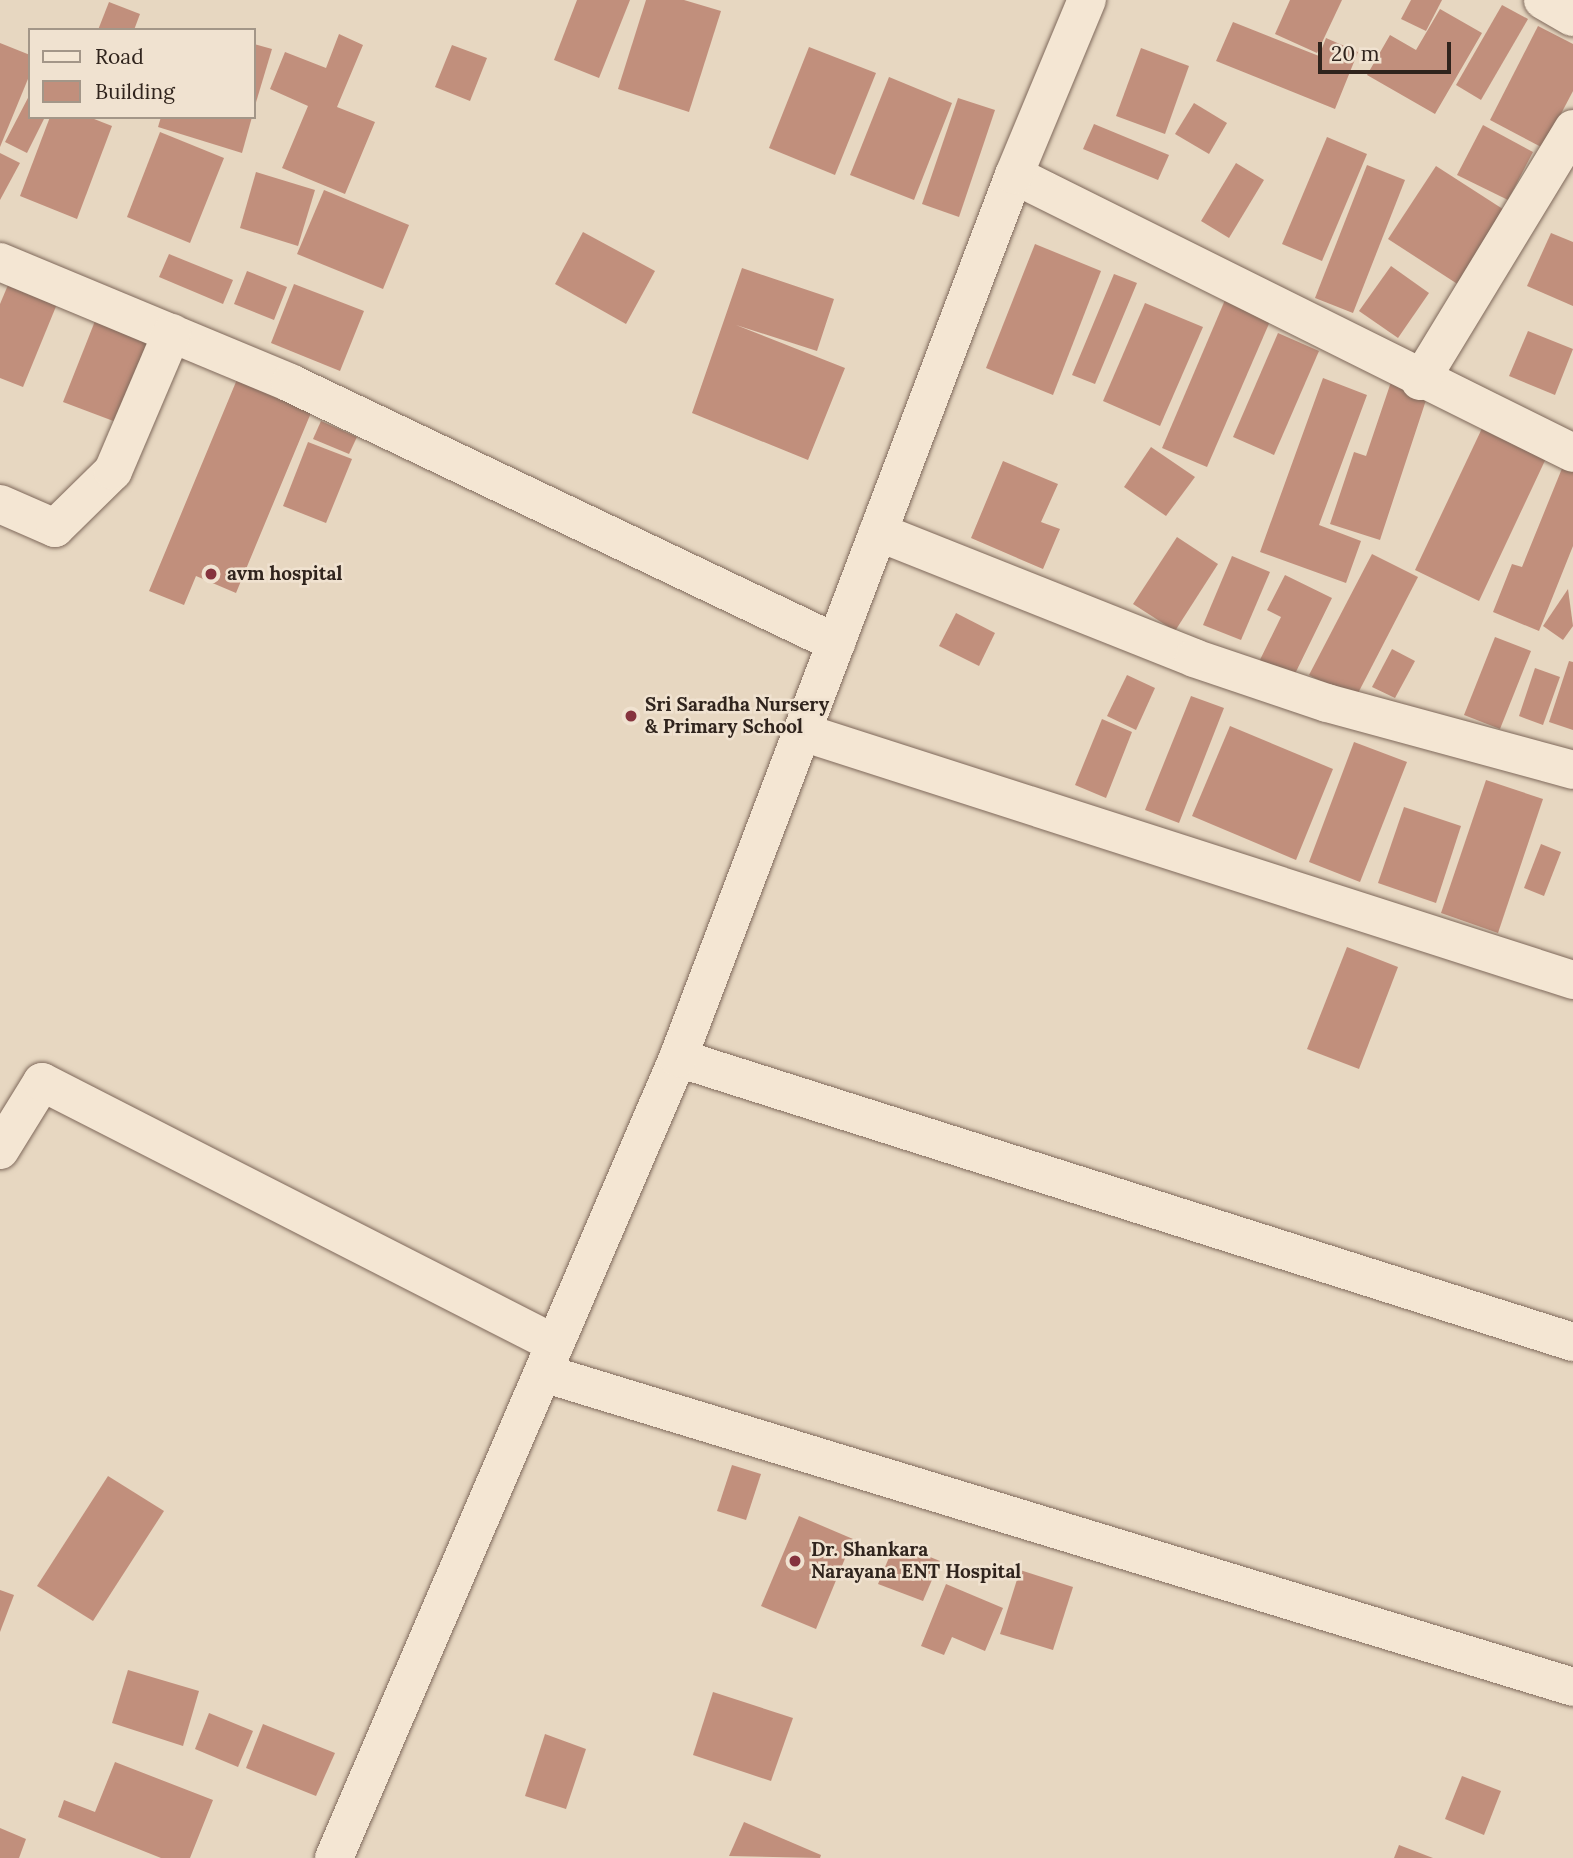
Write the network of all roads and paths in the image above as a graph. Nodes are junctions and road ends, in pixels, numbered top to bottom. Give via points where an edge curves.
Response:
1 (1087, 0) edge
2 (1543, 0) edge
3 (1573, 17) edge
4 (1573, 129) edge
5 (1014, 175) junction
6 (0, 262) edge
7 (172, 333) junction
8 (1420, 381) junction
9 (1573, 453) edge
10 (0, 504) edge
11 (878, 531) junction
12 (836, 643) junction
13 (802, 732) junction
14 (1573, 770) edge
15 (1573, 980) edge
16 (678, 1058) junction
17 (0, 1150) edge
18 (1573, 1342) edge
19 (549, 1358) junction
20 (1573, 1687) edge
21 (334, 1858) edge

1 - 5 street
2 - 3 street
4 - 8 street
5 - 8 street
5 - 11 street
6 - 7 street
7 - 10 street via 113,471 55,528
7 - 12 street via 290,383
8 - 9 street
11 - 12 street
11 - 14 street via 1194,658 1327,703
12 - 13 street
13 - 15 street
13 - 16 street
16 - 18 street
16 - 19 street
17 - 19 street via 43,1082
19 - 20 street
19 - 21 street

